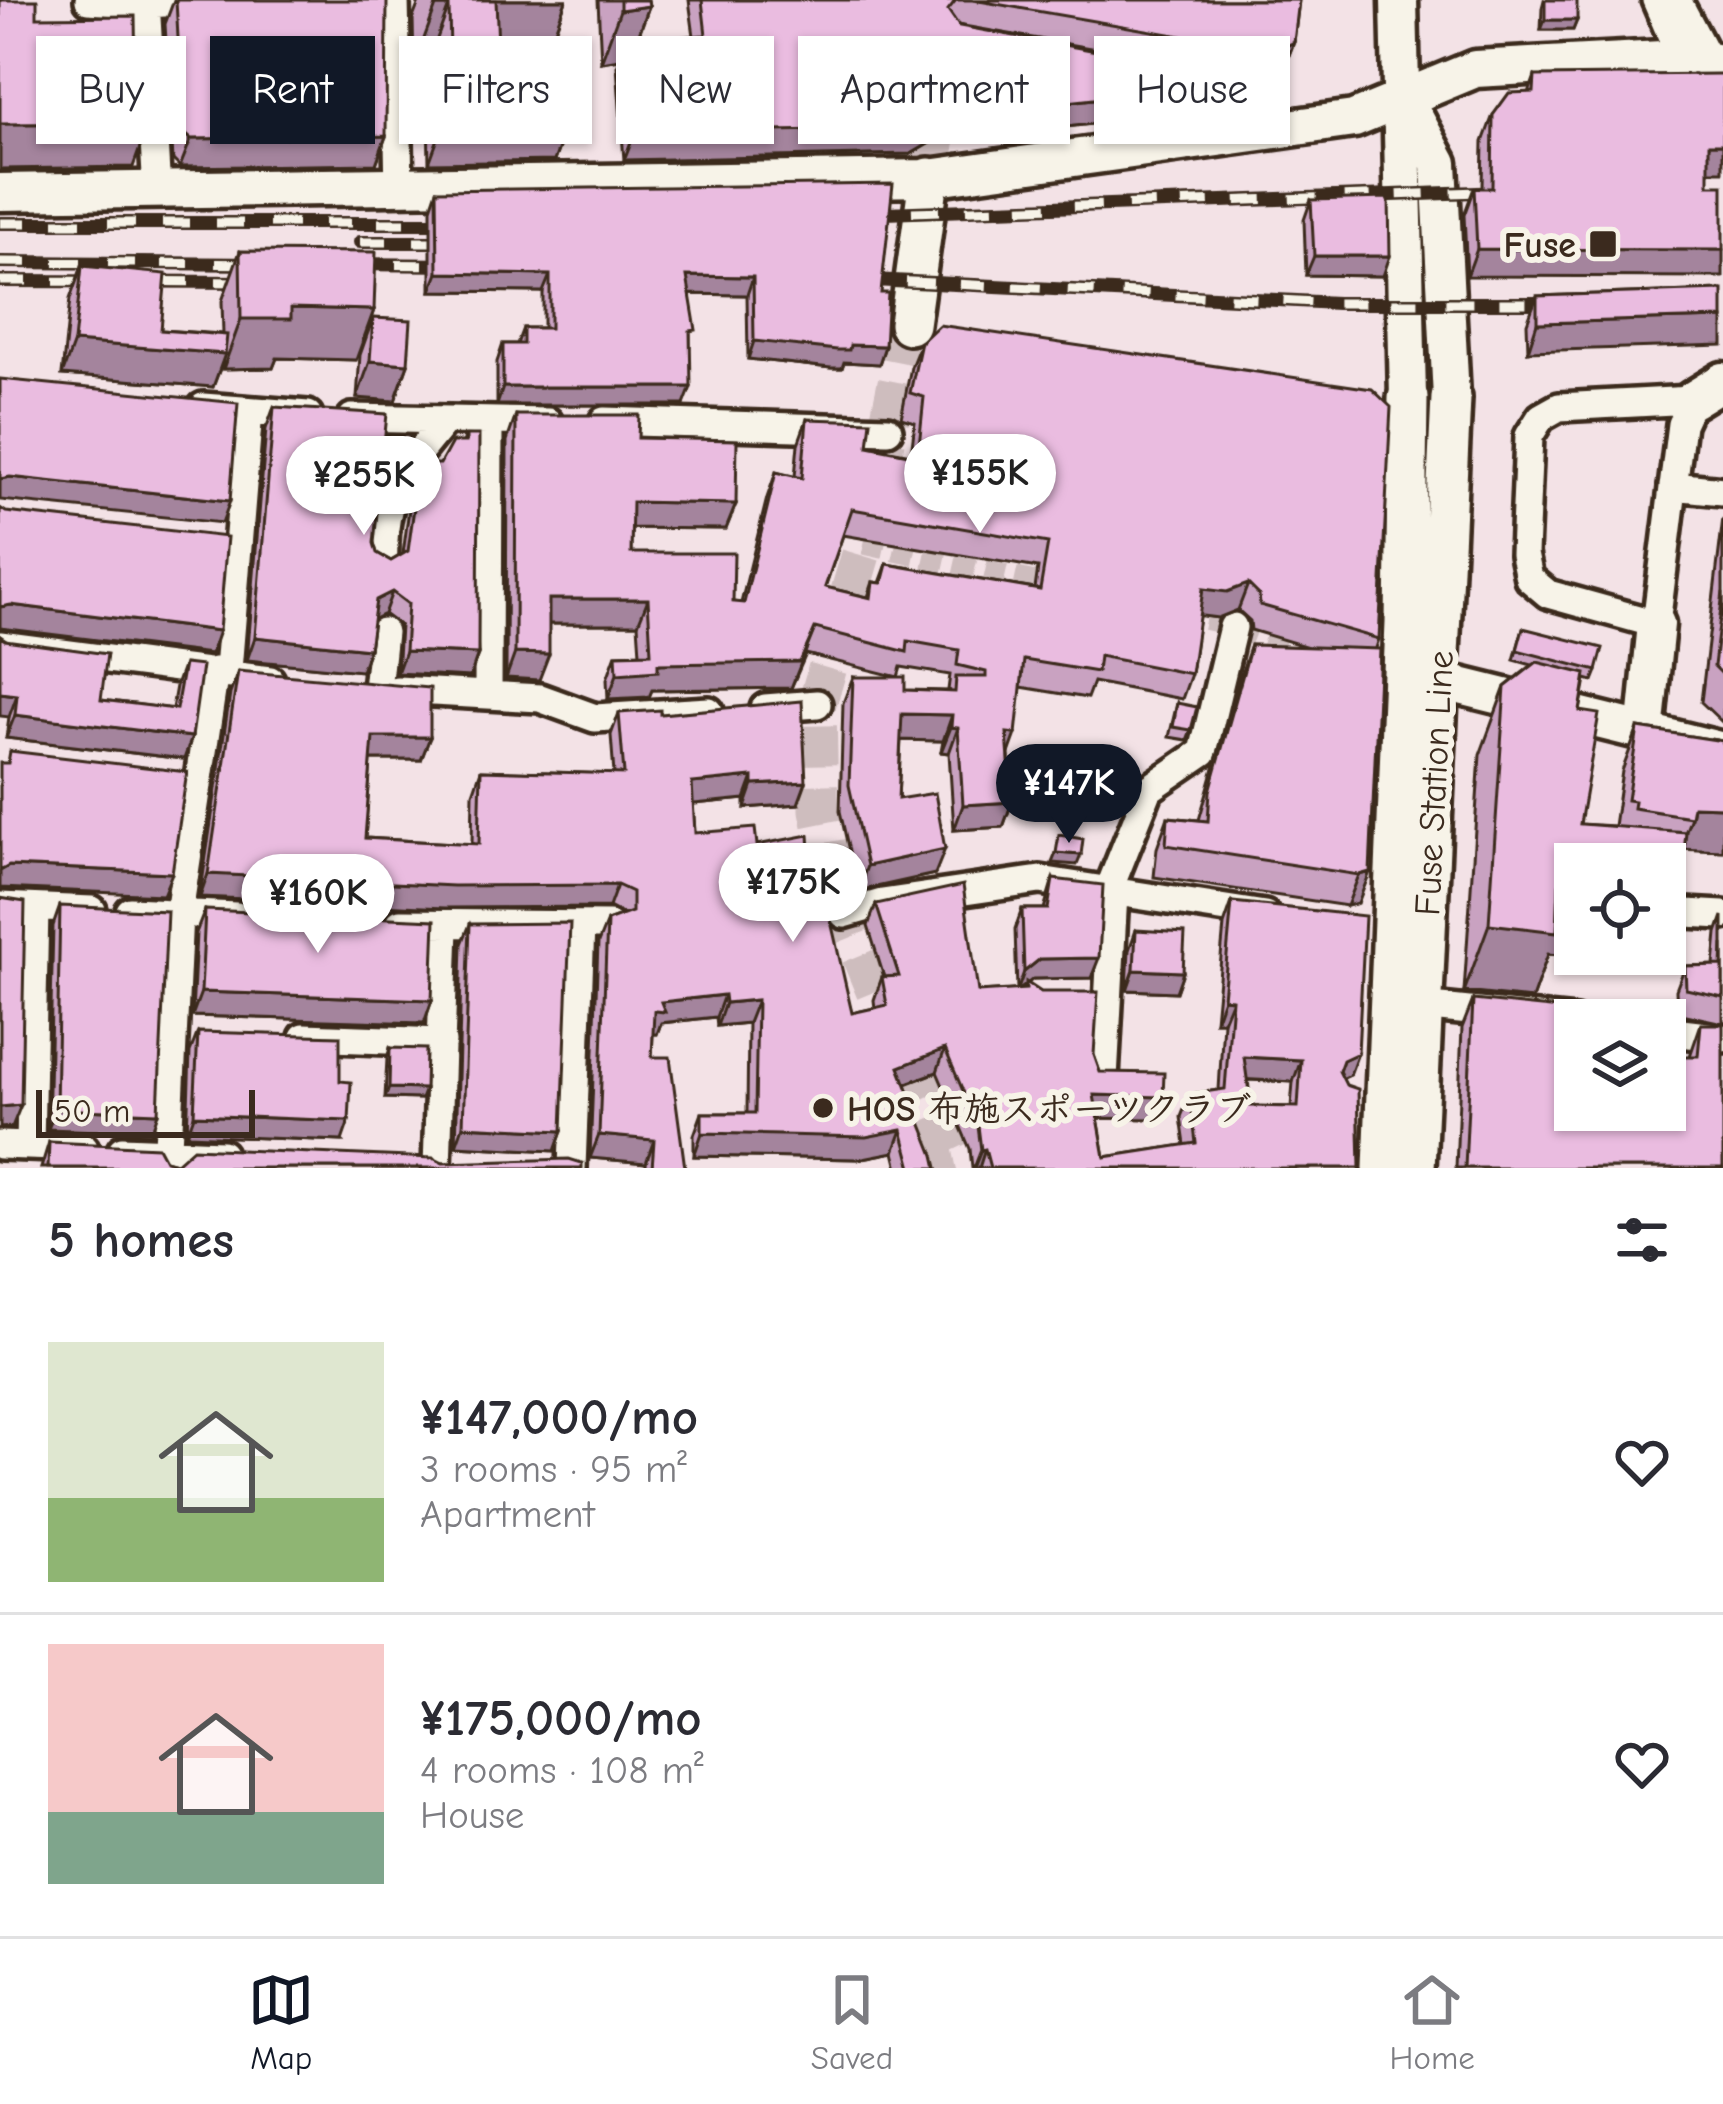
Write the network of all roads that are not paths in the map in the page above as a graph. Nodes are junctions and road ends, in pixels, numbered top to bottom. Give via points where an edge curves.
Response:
1 (89, 0) edge
2 (215, 0) edge
3 (395, 0) edge
4 (1399, 0) edge
5 (1656, 0) edge
6 (1677, 0) edge
7 (147, 2) edge
8 (1704, 60) edge
9 (1405, 99) junction
10 (929, 178) junction
11 (399, 189) junction
12 (0, 192) edge
13 (157, 193) junction
14 (920, 326) tunnel mouth
15 (1707, 391) edge
16 (1390, 397) joint
17 (1450, 398) joint
18 (181, 405) edge
19 (249, 411) junction
20 (443, 423) junction
21 (489, 423) junction
22 (888, 430) dead end
23 (1672, 486) junction
24 (1723, 491) edge
25 (384, 565) edge
26 (1656, 625) junction
27 (1233, 627) dead end
28 (383, 632) dead end
29 (1, 645) edge
30 (0, 658) edge
31 (215, 671) junction
32 (1420, 675) junction
33 (297, 684) edge
34 (488, 694) junction
35 (817, 704) dead end
36 (1645, 733) junction
37 (1723, 751) edge
38 (1111, 892) junction
39 (0, 906) edge
40 (35, 908) junction
41 (179, 913) junction
42 (1686, 913) edge
43 (844, 914) dead end
44 (1723, 915) edge
45 (270, 917) edge
46 (1291, 917) edge
47 (361, 922) edge
48 (446, 926) junction
49 (1108, 996) junction
50 (1071, 997) edge
51 (1421, 1006) junction
52 (1554, 1020) edge
53 (1686, 1034) edge
54 (285, 1036) edge
55 (1723, 1038) edge
56 (442, 1042) junction
57 (1104, 1078) edge
58 (0, 1144) edge
59 (32, 1153) edge
60 (167, 1160) edge
61 (437, 1164) edge
62 (245, 1168) edge
63 (572, 1168) edge
64 (1383, 1168) edge
65 (1415, 1168) edge

1 - 7 street
2 - 7 street
3 - 11 street
4 - 9 street
5 - 8 street
6 - 8 street
7 - 13 street
8 - 9 street via 1475,69
9 - 10 street via 1354,119
9 - 16 street
9 - 17 street via 1439,164
10 - 11 street
10 - 14 main road
11 - 13 street
12 - 13 street
15 - 23 street via 1681,424
15 - 26 street via 1559,407 1529,436 1529,578 1548,594
16 - 32 main road, Fuse Station Line
17 - 32 main road, Fuse Station Line
18 - 19 street
19 - 20 street
19 - 31 street via 225,542 228,670
20 - 21 street
20 - 25 street via 394,483 382,522
21 - 22 street
21 - 34 street
23 - 24 street
23 - 26 street
26 - 36 street
27 - 38 street via 1203,752 1149,789
28 - 34 street via 367,689
29 - 30 street
29 - 31 street
31 - 33 street
31 - 41 street via 186,778
32 - 36 street
32 - 51 main road, Fuse Station Line
32 - 64 main road, Fuse Station Line via 1376,921 1368,1094
34 - 35 street via 540,698 595,718
36 - 37 street
38 - 43 street via 1040,880
38 - 46 street
38 - 49 street
39 - 40 street
40 - 41 street
40 - 59 street
41 - 45 street
41 - 60 street via 185,1033
42 - 44 street
47 - 48 street
48 - 56 street
48 - 63 street via 595,925
49 - 50 street
49 - 57 street
51 - 52 street
51 - 65 main road, Fuse Station Line
53 - 55 street
54 - 56 street
56 - 61 street
58 - 59 street
59 - 60 street
60 - 62 street via 246,1155

